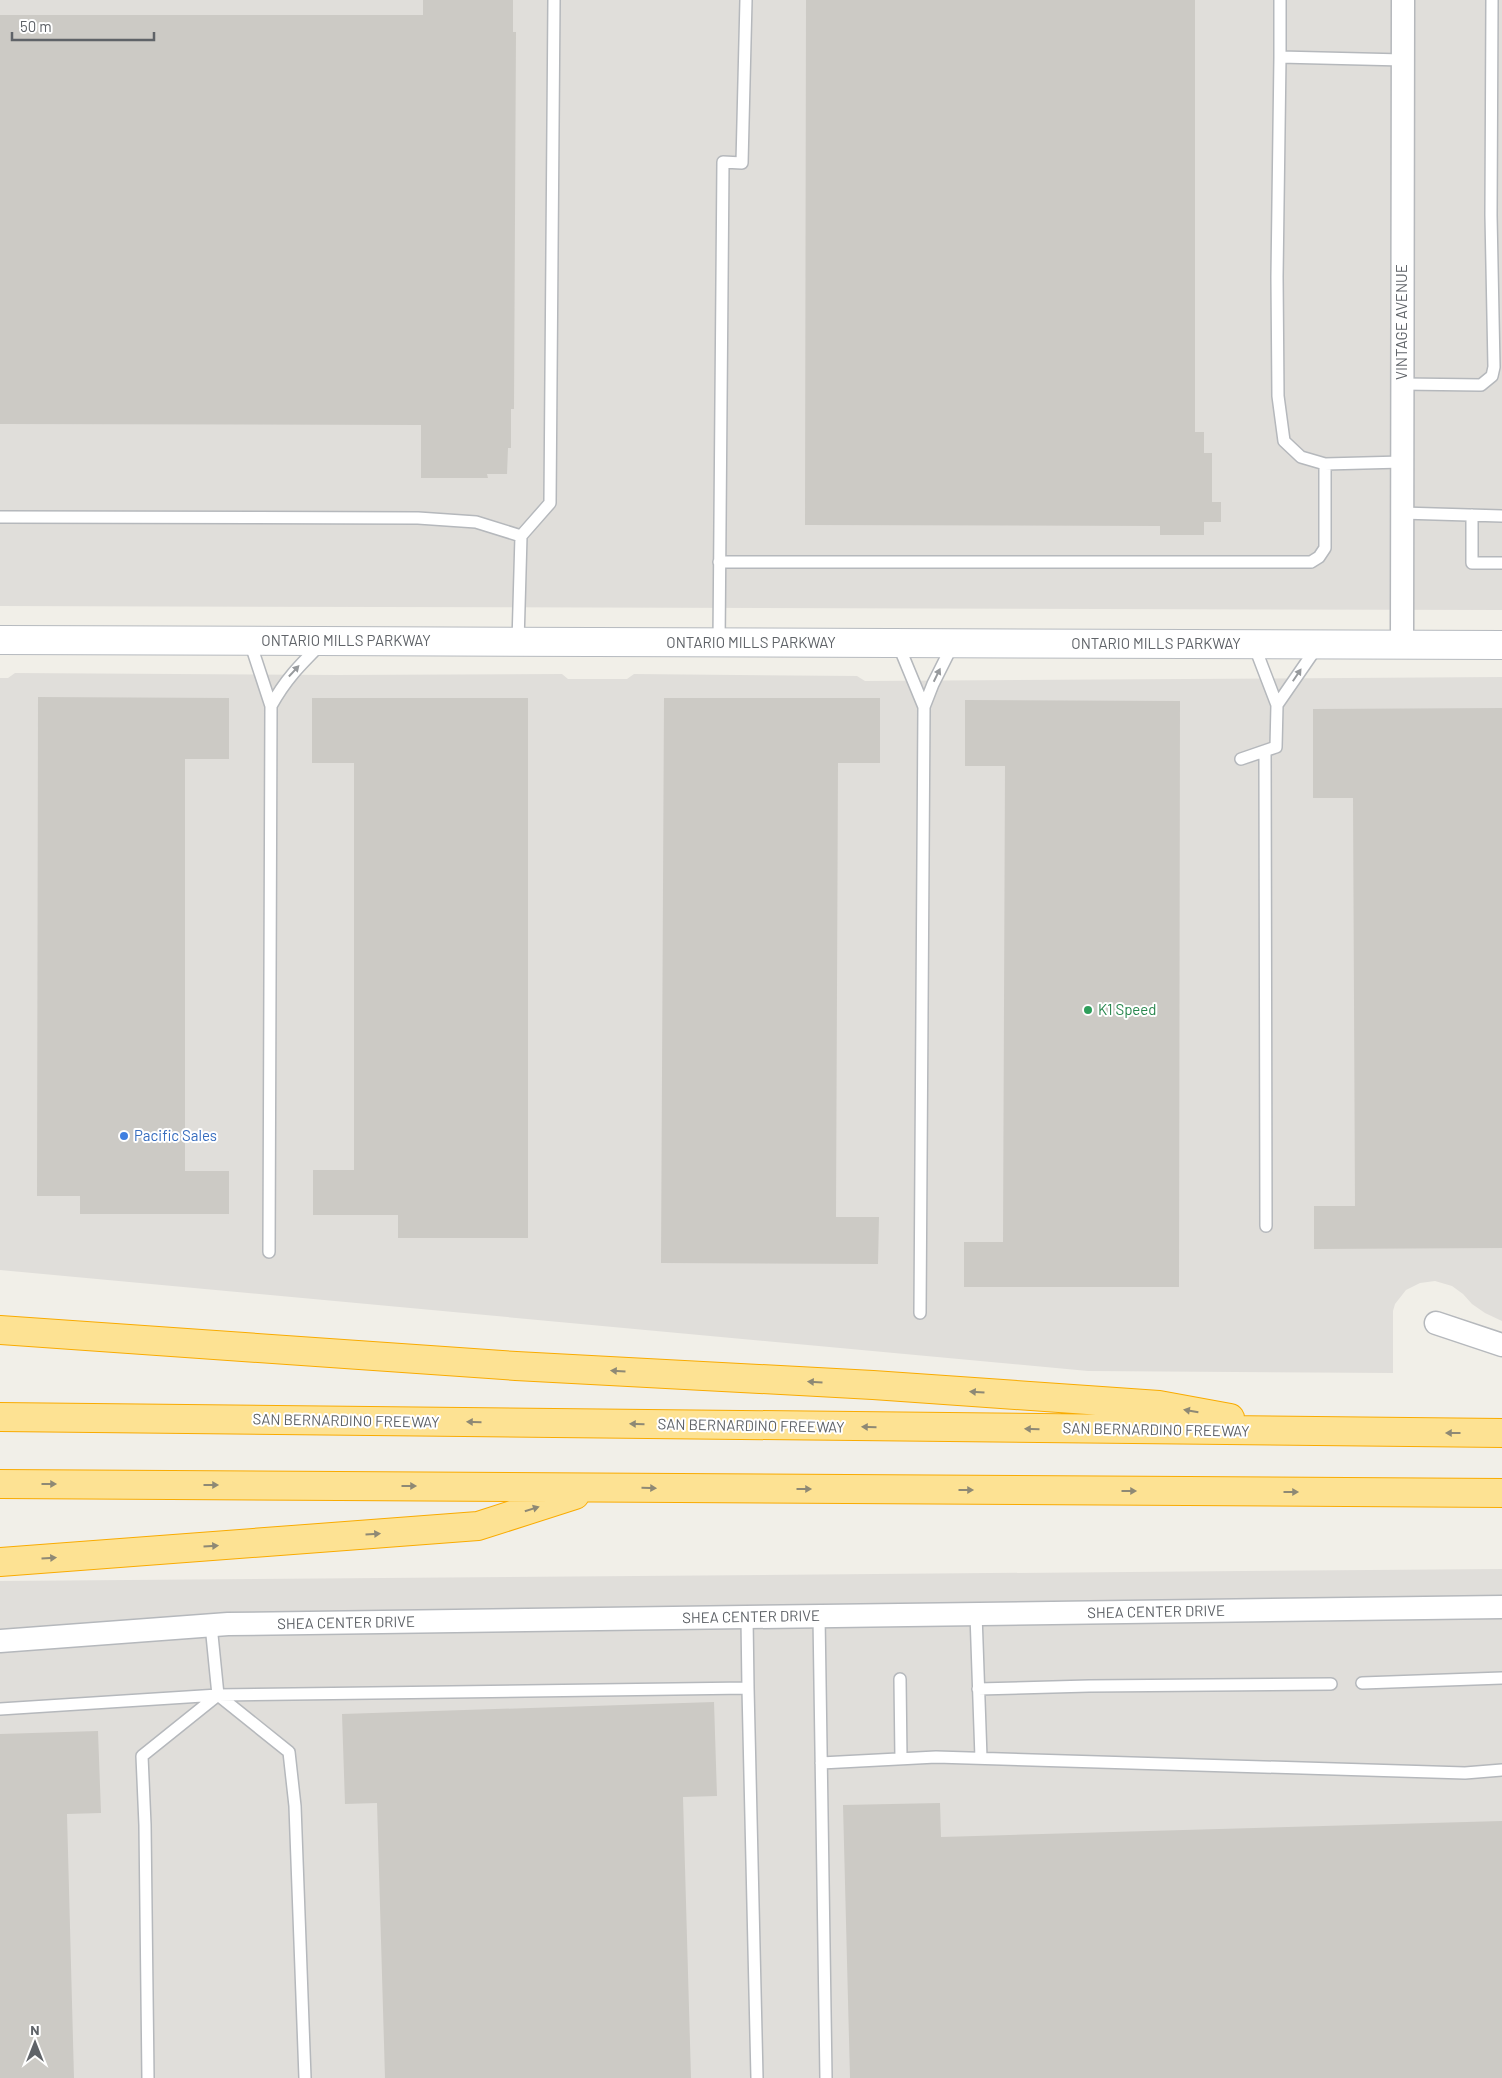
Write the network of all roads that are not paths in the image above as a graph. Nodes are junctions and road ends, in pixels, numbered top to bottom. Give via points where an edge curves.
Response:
1 (554, 0) edge
2 (746, 0) edge
3 (1280, 0) edge
4 (1403, 0) edge
5 (1492, 0) edge
6 (1280, 57) junction
7 (1403, 60) junction
8 (1402, 384) junction
9 (1402, 462) junction
10 (1325, 464) junction
11 (1402, 513) junction
12 (1472, 515) junction
13 (1502, 516) edge
14 (0, 517) edge
15 (521, 536) junction
16 (719, 562) junction
17 (1502, 563) edge
18 (0, 640) edge
19 (249, 641) junction
20 (325, 641) junction
21 (518, 642) junction
22 (719, 643) junction
23 (897, 643) junction
24 (952, 644) junction
25 (1254, 644) junction
26 (1318, 644) junction
27 (1402, 645) junction
28 (1502, 645) edge
29 (1276, 705) junction
30 (271, 706) junction
31 (924, 707) junction
32 (1265, 751) junction
33 (1241, 759) dead end
34 (1266, 1226) dead end
35 (269, 1252) dead end
36 (920, 1313) dead end
37 (0, 1323) edge
38 (1436, 1323) dead end
39 (0, 1330) edge
40 (103, 1336) junction
41 (1502, 1345) edge
42 (0, 1417) edge
43 (1308, 1432) junction
44 (1502, 1433) edge
45 (0, 1484) edge
46 (601, 1487) junction
47 (1502, 1493) edge
48 (0, 1562) edge
49 (1502, 1607) edge
50 (976, 1614) junction
51 (819, 1616) junction
52 (747, 1618) junction
53 (211, 1625) junction
54 (0, 1642) edge
55 (1502, 1678) edge
56 (900, 1679) dead end
57 (1362, 1682) dead end
58 (1330, 1684) dead end
59 (748, 1688) junction
60 (978, 1689) junction
61 (218, 1695) junction
62 (0, 1709) edge
63 (901, 1758) junction
64 (981, 1758) junction
65 (821, 1763) junction
66 (1502, 1770) edge
67 (148, 2078) edge
68 (305, 2078) edge
69 (757, 2078) edge
70 (826, 2078) edge

1 - 15 lane via 550,503
2 - 16 lane via 742,163 723,162
3 - 6 lane
4 - 7 street, VINTAGE AVENUE
5 - 8 lane via 1492,376 1481,385
6 - 7 lane
6 - 10 lane via 1278,396 1284,441 1301,457
7 - 8 street, VINTAGE AVENUE
8 - 9 street, VINTAGE AVENUE
9 - 10 lane
9 - 11 street, VINTAGE AVENUE
10 - 16 lane via 1325,548 1311,562
11 - 12 lane
11 - 27 street, VINTAGE AVENUE
12 - 13 lane
12 - 17 lane via 1472,563
14 - 15 lane via 418,518 476,522
15 - 21 lane
16 - 22 lane
18 - 19 main road, ONTARIO MILLS PARKWAY
19 - 20 main road, ONTARIO MILLS PARKWAY
19 - 30 lane
20 - 21 main road, ONTARIO MILLS PARKWAY
30 -> 20 lane via 293,671
21 - 22 main road, ONTARIO MILLS PARKWAY
22 - 23 main road, ONTARIO MILLS PARKWAY
23 - 24 main road, ONTARIO MILLS PARKWAY
23 - 31 lane
24 - 25 main road, ONTARIO MILLS PARKWAY
31 -> 24 lane
25 - 26 main road, ONTARIO MILLS PARKWAY
25 - 29 lane
26 - 27 main road, ONTARIO MILLS PARKWAY
29 -> 26 lane
27 - 28 main road, ONTARIO MILLS PARKWAY
29 - 32 lane via 1276,747
30 - 35 lane
31 - 36 lane
32 - 33 lane
32 - 34 lane
37 - 40 highway
38 - 41 street
39 - 40 highway
43 -> 40 highway via 1159,1405 863,1384 516,1366
43 -> 42 highway, SAN BERNARDINO FREEWAY
44 -> 43 highway, SAN BERNARDINO FREEWAY
45 -> 46 highway
46 -> 47 highway
48 -> 46 highway via 478,1526
49 - 50 street, SHEA CENTER DRIVE
50 - 51 street, SHEA CENTER DRIVE
50 - 60 lane
51 - 52 street, SHEA CENTER DRIVE
51 - 65 lane
52 - 53 street, SHEA CENTER DRIVE
52 - 59 lane
53 - 54 street, SHEA CENTER DRIVE
53 - 61 lane
55 - 57 lane
56 - 63 lane
58 - 60 lane
59 - 61 lane
59 - 69 lane
60 - 64 lane
61 - 62 lane
61 - 67 lane via 142,1756
61 - 68 lane via 290,1752 295,1806
63 - 64 lane
63 - 65 lane
64 - 66 lane via 1465,1773
65 - 70 lane

